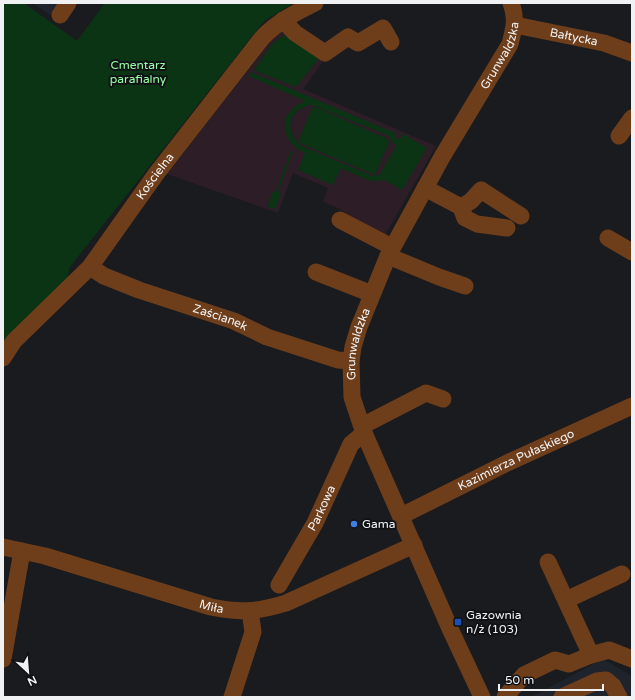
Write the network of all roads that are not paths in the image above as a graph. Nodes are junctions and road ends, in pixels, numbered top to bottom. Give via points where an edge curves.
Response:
1 (315, 3) edge
2 (511, 3) edge
3 (283, 20) junction
4 (515, 25) junction
5 (391, 42) dead end
6 (632, 53) edge
7 (632, 118) edge
8 (619, 136) dead end
9 (425, 188) junction
10 (461, 207) junction
11 (521, 216) dead end
12 (340, 220) dead end
13 (507, 228) dead end
14 (608, 238) dead end
15 (390, 252) junction
16 (632, 252) edge
17 (90, 267) junction
18 (316, 272) dead end
19 (465, 286) dead end
20 (372, 294) junction
21 (3, 358) edge
22 (352, 361) junction
23 (443, 398) dead end
24 (632, 406) edge
25 (363, 430) junction
26 (401, 516) junction
27 (414, 545) junction
28 (3, 547) edge
29 (22, 551) junction
30 (548, 562) dead end
31 (622, 574) dead end
32 (279, 585) dead end
33 (566, 600) junction
34 (250, 611) junction
35 (591, 655) junction
36 (3, 659) edge
37 (632, 659) edge
38 (232, 697) edge
39 (482, 697) edge
40 (505, 697) edge
41 (562, 697) edge
42 (618, 697) edge

1 - 3 street, Kościelna
2 - 4 street, Grunwaldzka
3 - 5 street via 295,33 325,53 348,37 358,43 383,28
3 - 17 street, Kościelna via 262,38 156,174
4 - 6 street, Bałtycka via 604,43
4 - 9 street, Grunwaldzka via 510,44
7 - 8 street
9 - 10 street
9 - 15 street, Grunwaldzka
10 - 11 street via 481,190
10 - 13 street via 465,218 477,224
12 - 15 street
14 - 16 street
15 - 19 street via 439,277
15 - 20 street, Grunwaldzka
17 - 21 street, Kościelna via 14,340
17 - 22 street, Zaścianek via 104,276 139,290 234,321 267,337 338,360
18 - 20 street
20 - 22 street, Grunwaldzka via 353,347
22 - 25 street, Grunwaldzka via 352,397
23 - 25 street, Parkowa via 426,393
24 - 26 street, Kazimierza Pułaskiego via 507,463
25 - 26 street, Grunwaldzka
25 - 32 street, Parkowa via 351,444 315,523
26 - 27 street, Grunwaldzka
27 - 34 street, Miła via 286,603
27 - 39 street, Grunwaldzka
28 - 29 street, Miła
29 - 34 street, Miła via 211,607 232,612
29 - 36 street
30 - 33 street
31 - 33 street
33 - 35 street
34 - 38 street via 253,632
35 - 37 street via 609,650
35 - 40 street via 569,664 555,660 524,675
41 - 42 street via 597,681 606,680 613,686

